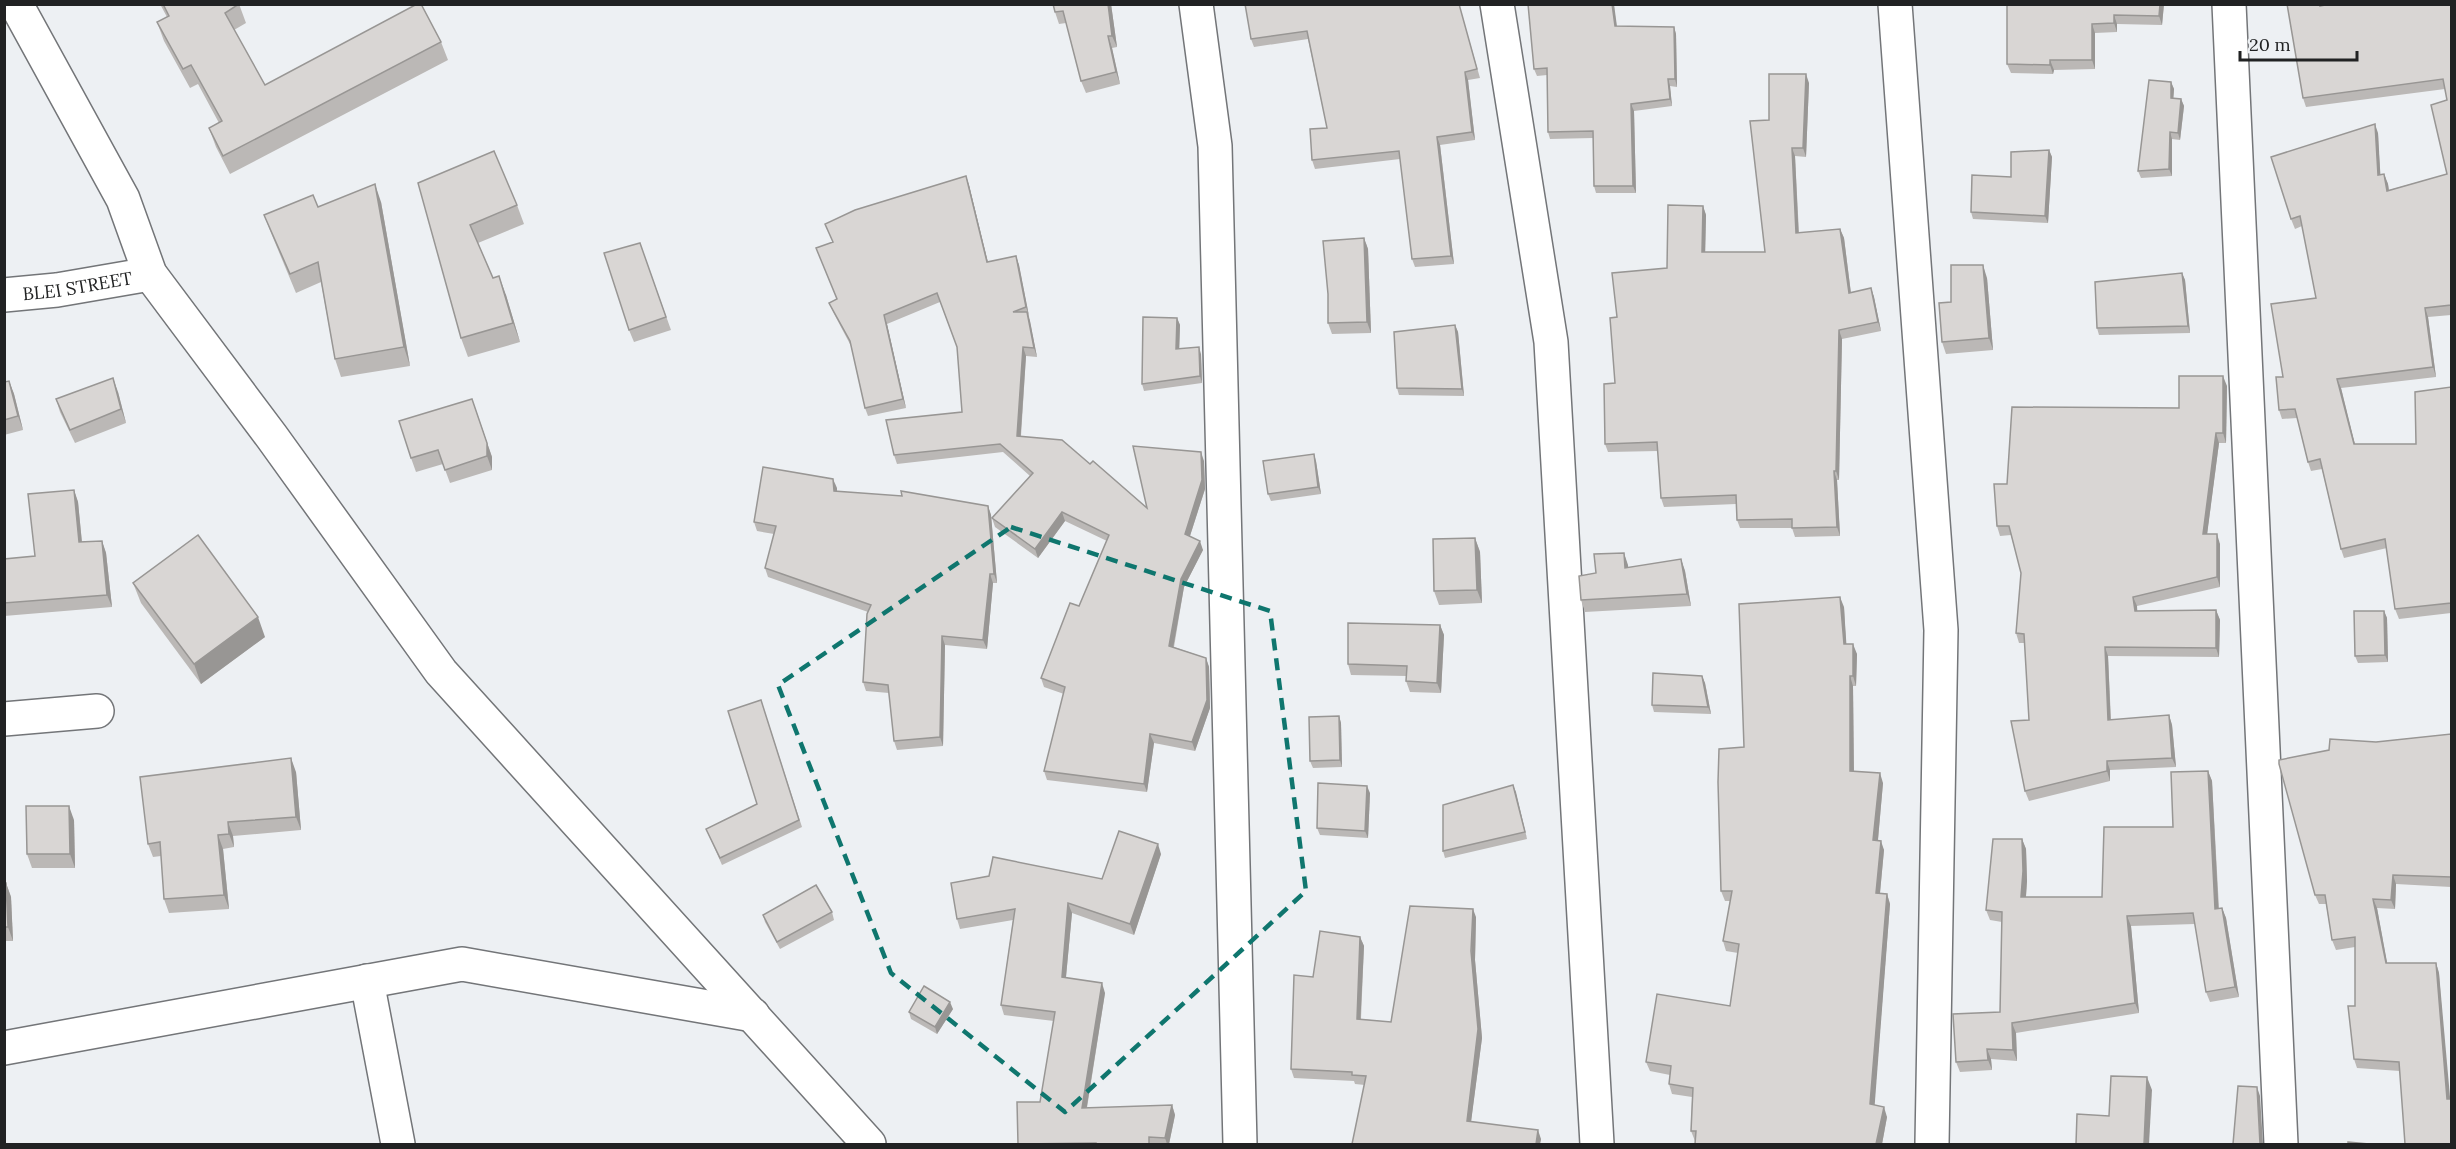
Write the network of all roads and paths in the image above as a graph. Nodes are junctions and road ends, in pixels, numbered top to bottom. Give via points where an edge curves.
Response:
1 (16, 4) edge
2 (1196, 4) edge
3 (1497, 4) edge
4 (1895, 4) edge
5 (2229, 4) edge
6 (150, 274) junction
7 (4, 295) edge
8 (97, 711) dead end
9 (4, 719) edge
10 (367, 981) junction
11 (753, 1015) junction
12 (4, 1048) edge
13 (398, 1144) edge
14 (869, 1144) edge
15 (1240, 1144) edge
16 (1597, 1144) edge
17 (1932, 1144) edge
18 (2281, 1144) edge

1 - 6 street via 123,199
2 - 15 street via 1215,146
3 - 16 street via 1551,342
4 - 17 street via 1941,630
5 - 18 street
6 - 7 street, BLEI STREET
6 - 11 street via 441,672
8 - 9 street
10 - 11 street via 462,964
10 - 12 street
10 - 13 street
11 - 14 street

